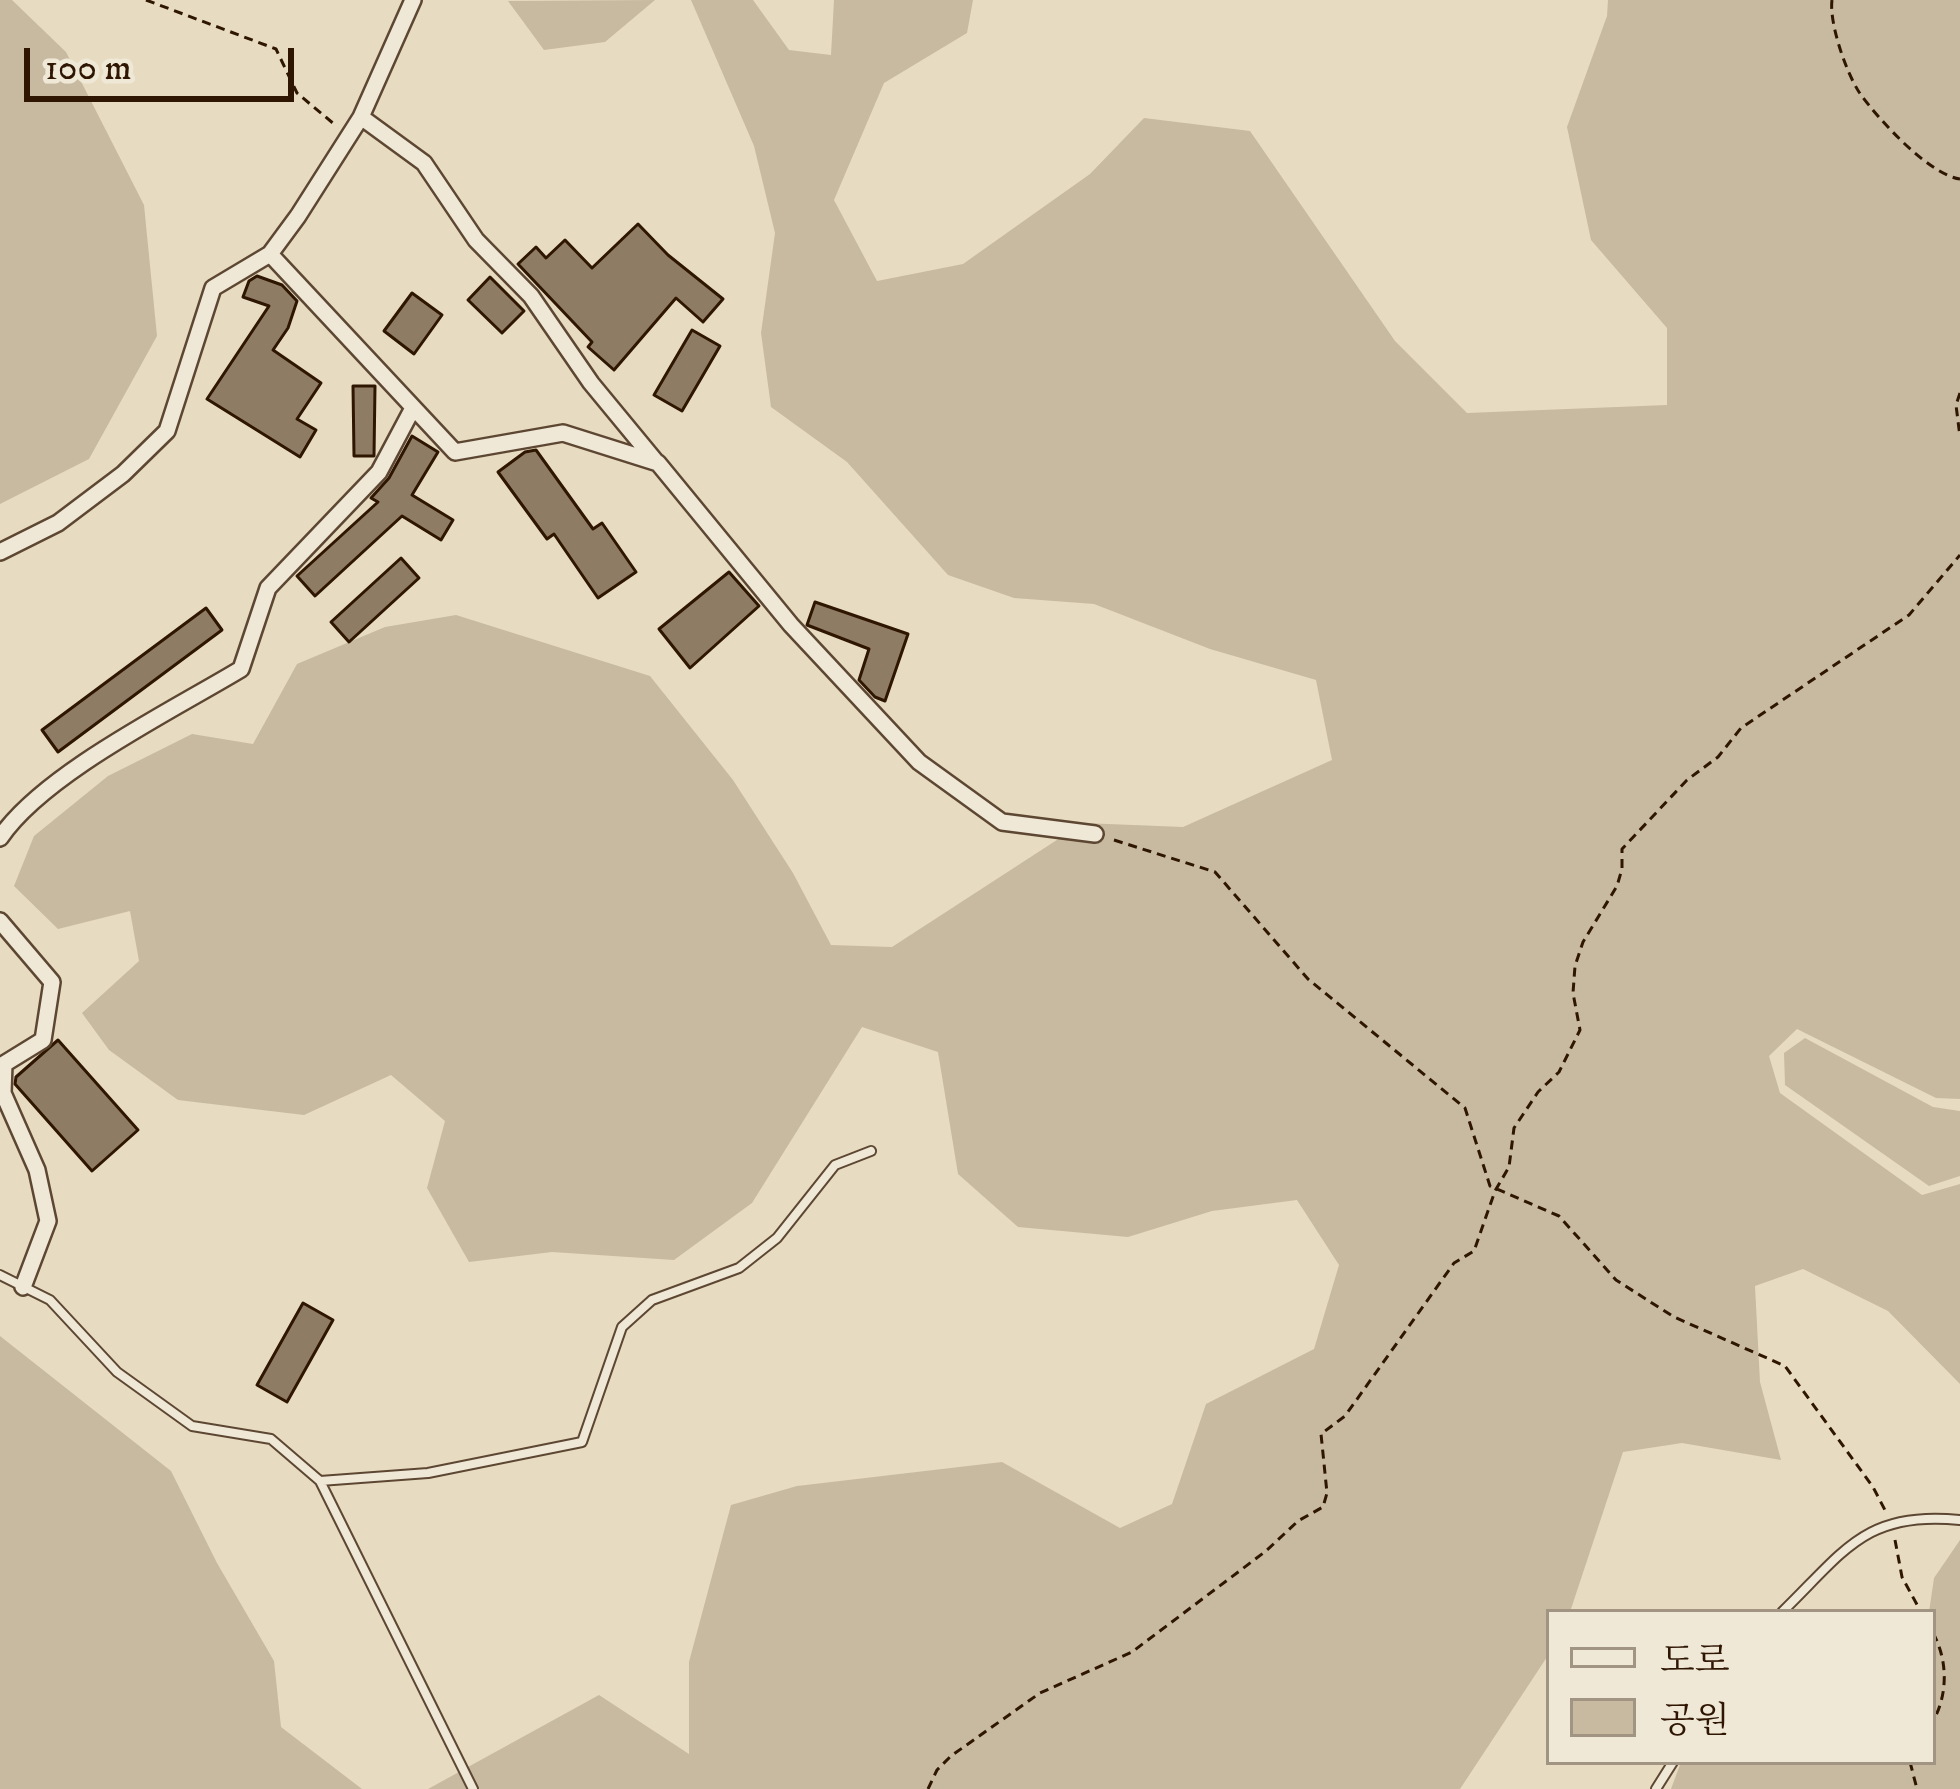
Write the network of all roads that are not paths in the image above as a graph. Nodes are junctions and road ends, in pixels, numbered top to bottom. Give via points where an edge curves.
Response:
1 (413, 0) edge
2 (361, 117) junction
3 (270, 254) junction
4 (413, 407) junction
5 (658, 463) junction
6 (0, 552) edge
7 (1095, 834) road end
8 (0, 838) edge
9 (0, 921) edge
10 (871, 1151) dead end
11 (0, 1276) edge
12 (23, 1287) junction
13 (320, 1481) junction
14 (1960, 1520) edge
15 (1785, 1609) edge
16 (473, 1789) edge

1 - 2 street
2 - 3 street
2 - 5 street via 424,163 476,240 531,296
3 - 4 street
3 - 6 street via 213,288 167,431 58,523
4 - 5 street via 455,452 562,433
4 - 8 street via 379,472 268,588 241,669 65,776
5 - 7 street via 790,626 919,762 1002,822
9 - 12 street via 52,982 43,1040 4,1064 3,1093 37,1170 47,1221
10 - 13 lane via 836,1165 777,1238 739,1268 652,1300 622,1327 582,1442 428,1473
11 - 12 lane
12 - 13 lane via 50,1300 117,1372 192,1426 271,1439
13 - 16 lane
14 - 15 lane via 1891,1522 1860,1537

